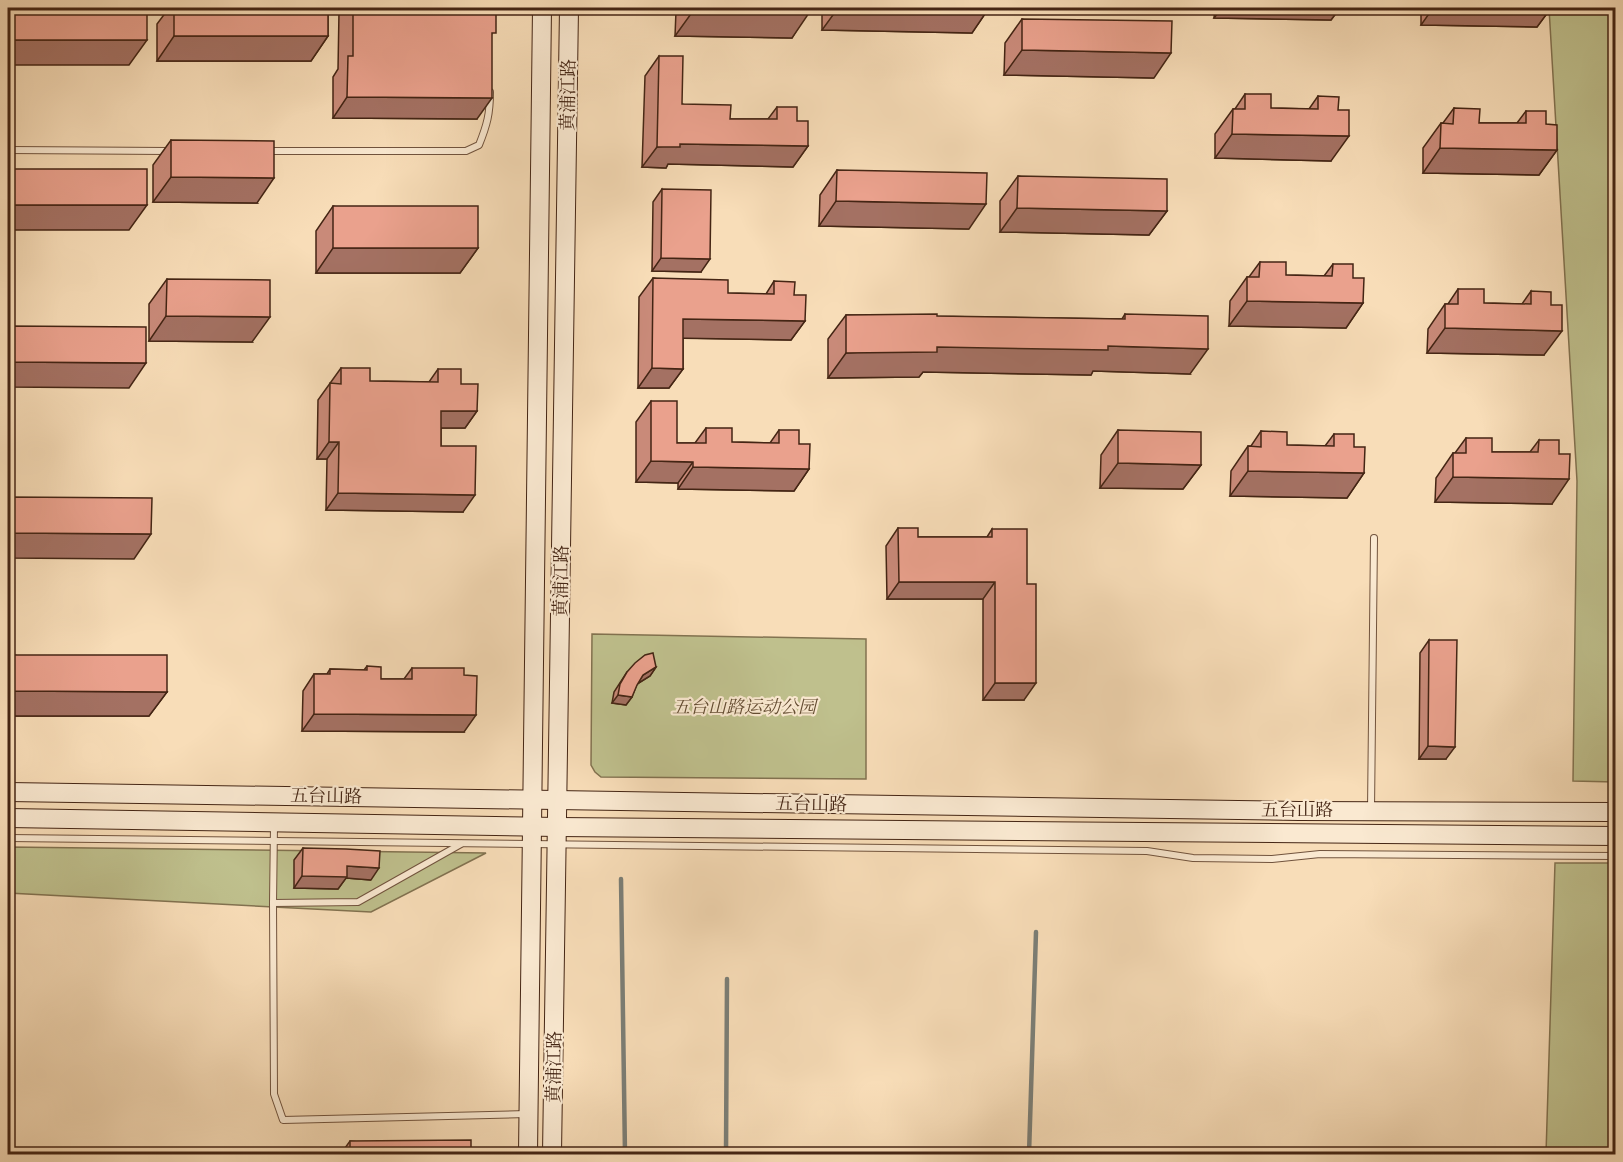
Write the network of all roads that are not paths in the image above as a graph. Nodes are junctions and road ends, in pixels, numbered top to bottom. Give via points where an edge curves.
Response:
1 (542, 8) edge
2 (569, 8) edge
3 (490, 90) edge
4 (8, 150) edge
5 (172, 151) edge
6 (255, 151) edge
7 (1374, 538) dead end
8 (8, 792) edge
9 (531, 800) junction
10 (557, 800) junction
11 (1371, 811) junction
12 (1616, 812) edge
13 (8, 818) edge
14 (274, 822) junction
15 (531, 834) junction
16 (558, 835) junction
17 (1616, 836) edge
18 (8, 838) edge
19 (274, 841) junction
20 (462, 844) junction
21 (1616, 856) edge
22 (273, 903) junction
23 (529, 1113) junction
24 (528, 1155) edge
25 (552, 1155) edge

1 - 9 main road, 黄浦江路
2 - 10 main road, 黄浦江路
3 - 6 lane via 485,130 479,145 466,151
4 - 5 lane
7 - 11 lane
8 - 9 main road, 五台山路
9 - 10 main road, 五台山路
9 - 15 main road, 黄浦江路
10 - 11 main road, 五台山路
10 - 16 main road, 黄浦江路
11 - 12 main road, 五台山路
13 - 14 main road, 五台山路
14 - 15 main road, 五台山路
14 - 19 lane
15 - 16 main road, 五台山路
15 - 20 lane
15 - 23 main road, 黄浦江路
16 - 17 main road, 五台山路
16 - 21 lane via 1147,851 1215,859 1320,854
16 - 25 main road, 黄浦江路
18 - 19 lane
19 - 20 lane
19 - 22 lane
20 - 22 lane via 358,902
22 - 23 lane via 274,1094 283,1120
23 - 24 main road, 黄浦江路

